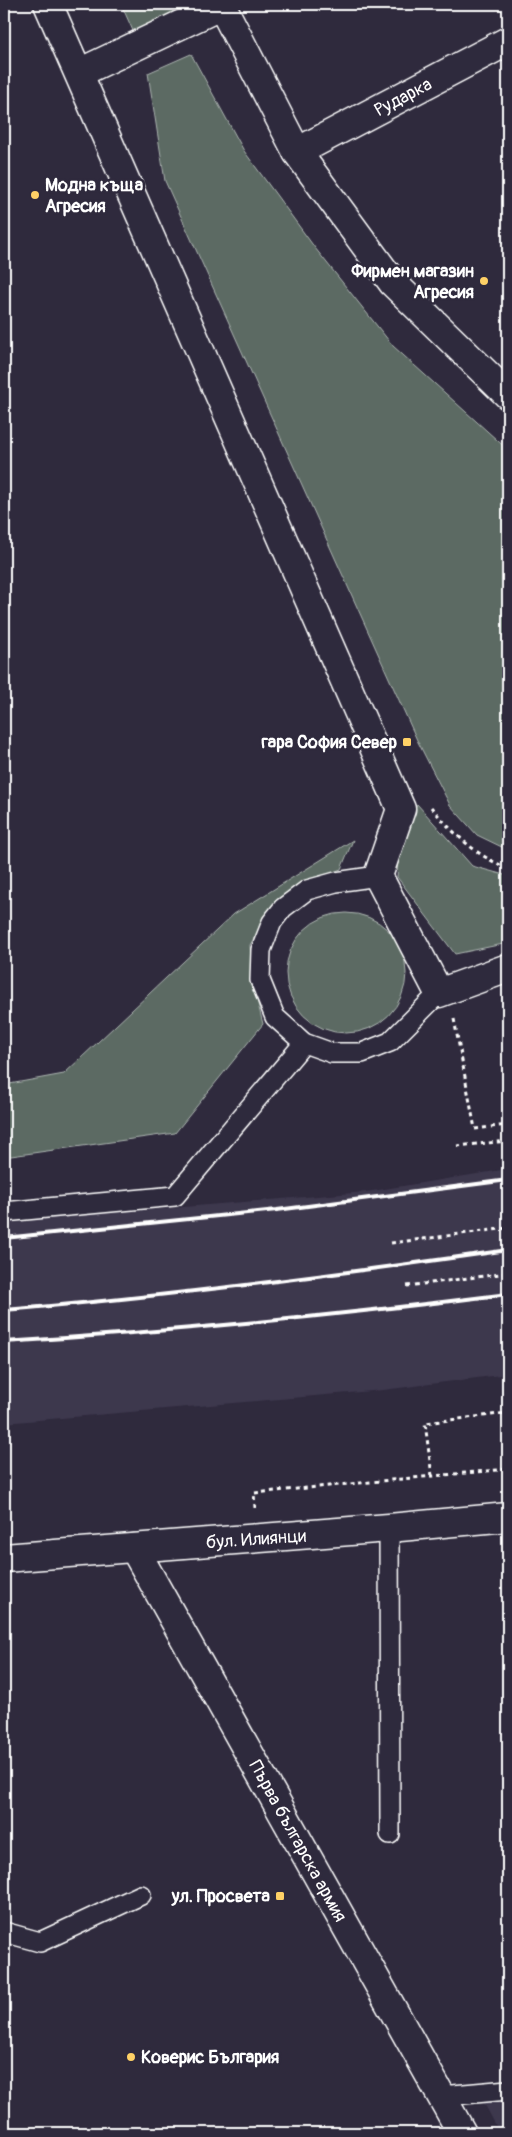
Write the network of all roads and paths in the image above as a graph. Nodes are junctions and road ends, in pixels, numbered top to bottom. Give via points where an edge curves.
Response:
1 (48, 4) edge
2 (222, 4) edge
3 (508, 42) edge
4 (79, 73) junction
5 (297, 152) junction
6 (508, 395) edge
7 (426, 802) dead end
8 (508, 868) edge
9 (378, 876) junction
10 (508, 968) edge
11 (446, 1002) junction
12 (304, 1043) junction
13 (508, 1125) edge
14 (508, 1140) edge
15 (457, 1146) dead end
16 (4, 1212) edge
17 (508, 1228) edge
18 (391, 1243) dead end
19 (508, 1272) edge
20 (407, 1286) dead end
21 (508, 1413) edge
22 (508, 1469) edge
23 (432, 1476) junction
24 (508, 1517) edge
25 (389, 1528) junction
26 (258, 1539) junction
27 (134, 1548) junction
28 (4, 1558) edge
29 (390, 1834) dead end
30 (141, 1895) dead end
31 (4, 1932) edge
32 (508, 2090) edge
33 (442, 2096) junction
34 (462, 2133) edge

1 - 4 street
2 - 4 street
2 - 5 street
3 - 5 street, Рударка
4 - 9 street via 401,809
5 - 6 street via 393,283
7 - 8 path via 463,840 491,862
9 - 11 street
9 - 12 lane via 307,890 283,908 272,922 261,950 260,980 275,1017
10 - 11 street
11 - 12 lane via 390,1042 362,1052 332,1053
11 - 13 path via 475,1129
12 - 16 lane via 175,1196
14 - 15 path
17 - 18 path
19 - 20 path
21 - 23 path via 425,1423
22 - 23 path
23 - 26 path via 254,1493
24 - 25 street, бул. Илиянци
25 - 26 street, бул. Илиянци
25 - 29 lane
26 - 27 street, бул. Илиянци
27 - 28 street, бул. Илиянци
27 - 33 street, Първа българска армия
30 - 31 lane via 40,1942
32 - 33 lane
33 - 34 street, Първа българска армия

